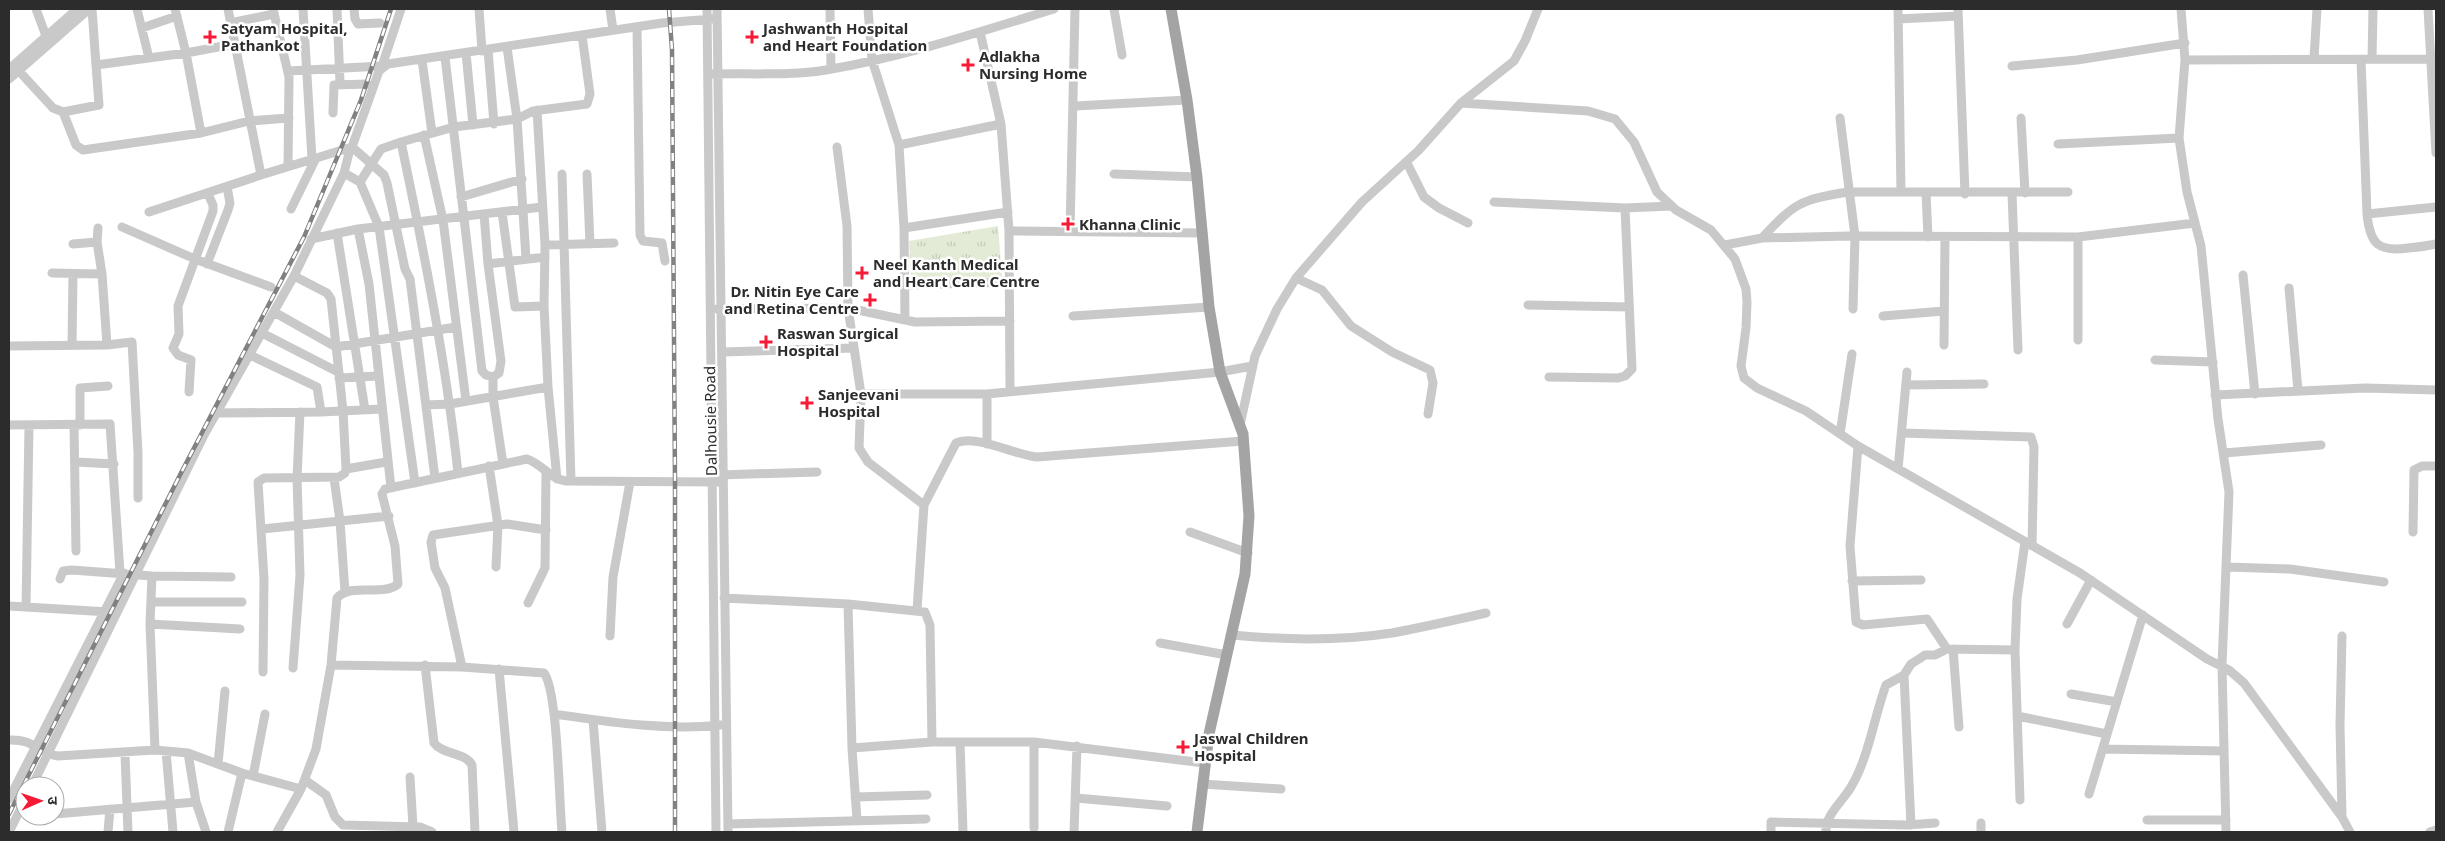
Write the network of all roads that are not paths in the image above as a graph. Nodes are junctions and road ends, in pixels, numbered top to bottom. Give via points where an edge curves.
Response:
1 (36, 9) edge
2 (90, 9) edge
3 (137, 9) edge
4 (228, 9) edge
5 (302, 9) edge
6 (337, 9) edge
7 (354, 9) edge
8 (401, 9) edge
9 (479, 9) edge
10 (610, 9) edge
11 (707, 9) edge
12 (717, 9) edge
13 (830, 9) edge
14 (868, 9) edge
15 (1054, 9) edge
16 (1075, 9) edge
17 (1114, 9) edge
18 (1171, 9) edge
19 (1538, 9) edge
20 (1898, 9) edge
21 (2180, 9) edge
22 (2317, 9) edge
23 (2373, 9) edge
24 (2428, 9) edge
25 (273, 11) edge
26 (1958, 12) edge
27 (74, 13) edge
28 (176, 13) edge
29 (708, 19) junction
30 (718, 19) junction
31 (1898, 19) junction
32 (230, 22) junction
33 (380, 23) dead end
34 (637, 27) junction
35 (142, 28) junction
36 (613, 30) junction
37 (980, 32) junction
38 (582, 35) junction
39 (46, 36) junction
40 (2186, 43) junction
41 (234, 44) junction
42 (507, 47) junction
43 (485, 50) junction
44 (186, 53) junction
45 (466, 54) junction
46 (1122, 55) dead end
47 (445, 57) junction
48 (149, 58) junction
49 (2314, 58) junction
50 (2429, 59) junction
51 (422, 60) junction
52 (872, 60) junction
53 (2186, 60) junction
54 (2361, 60) junction
55 (2372, 60) junction
56 (96, 65) junction
57 (382, 66) junction
58 (2012, 66) dead end
59 (340, 68) junction
60 (9, 69) edge
61 (308, 69) junction
62 (831, 69) junction
63 (18, 70) junction
64 (288, 70) junction
65 (713, 74) junction
66 (9, 79) edge
67 (340, 83) junction
68 (367, 84) dead end
69 (1187, 100) junction
70 (1461, 103) junction
71 (1075, 106) junction
72 (538, 110) junction
73 (63, 112) junction
74 (333, 114) dead end
75 (289, 118) junction
76 (1840, 118) dead end
77 (2021, 118) dead end
78 (517, 119) junction
79 (249, 122) junction
80 (494, 124) junction
81 (1001, 124) junction
82 (473, 125) junction
83 (454, 127) junction
84 (201, 133) junction
85 (428, 134) junction
86 (2435, 134) edge
87 (2179, 138) junction
88 (401, 142) junction
89 (2058, 144) dead end
90 (899, 145) junction
91 (837, 147) dead end
92 (351, 148) junction
93 (2436, 153) edge
94 (314, 158) junction
95 (1406, 162) junction
96 (371, 163) junction
97 (288, 166) junction
98 (344, 173) junction
99 (562, 174) dead end
100 (587, 174) dead end
101 (1114, 174) dead end
102 (261, 176) junction
103 (1197, 177) junction
104 (522, 179) junction
105 (360, 182) junction
106 (226, 187) junction
107 (1901, 191) junction
108 (1848, 192) junction
109 (1926, 192) junction
110 (2068, 192) dead end
111 (2012, 193) junction
112 (2025, 193) junction
113 (208, 194) junction
114 (1965, 194) junction
115 (461, 197) junction
116 (1494, 202) dead end
117 (1672, 206) junction
118 (542, 207) junction
119 (2436, 207) edge
120 (1625, 208) junction
121 (291, 209) dead end
122 (524, 209) junction
123 (149, 212) dead end
124 (502, 212) junction
125 (1008, 212) junction
126 (484, 214) junction
127 (2368, 214) junction
128 (463, 216) junction
129 (443, 220) junction
130 (417, 223) junction
131 (1468, 223) dead end
132 (2195, 223) junction
133 (395, 225) junction
134 (379, 227) junction
135 (98, 228) dead end
136 (122, 228) dead end
137 (904, 228) junction
138 (358, 229) junction
139 (1009, 231) junction
140 (1070, 231) junction
141 (337, 233) junction
142 (1203, 233) junction
143 (1855, 236) junction
144 (1928, 237) junction
145 (1945, 237) junction
146 (2078, 237) junction
147 (1762, 238) junction
148 (2014, 238) junction
149 (311, 239) junction
150 (97, 242) junction
151 (614, 243) dead end
152 (73, 244) dead end
153 (565, 244) junction
154 (590, 244) junction
155 (2436, 244) edge
156 (1726, 245) junction
157 (545, 246) junction
158 (545, 257) junction
159 (526, 258) junction
160 (195, 260) junction
161 (509, 260) junction
162 (665, 261) dead end
163 (207, 264) junction
164 (488, 264) junction
165 (52, 273) dead end
166 (73, 274) junction
167 (102, 274) junction
168 (2243, 275) dead end
169 (294, 276) junction
170 (1296, 278) junction
171 (1009, 282) junction
172 (906, 285) junction
173 (271, 287) dead end
174 (2289, 288) dead end
175 (1528, 305) dead end
176 (544, 306) junction
177 (1209, 307) junction
178 (1629, 307) junction
179 (848, 308) junction
180 (711, 309) junction
181 (722, 309) junction
182 (1853, 309) dead end
183 (1944, 311) junction
184 (274, 312) junction
185 (1073, 316) dead end
186 (1883, 316) dead end
187 (905, 320) junction
188 (1010, 320) junction
189 (456, 327) junction
190 (437, 331) junction
191 (262, 333) junction
192 (417, 333) junction
193 (394, 337) junction
194 (375, 340) junction
195 (2078, 340) dead end
196 (355, 344) junction
197 (72, 345) junction
198 (107, 345) junction
199 (1944, 345) dead end
200 (9, 346) edge
201 (336, 347) junction
202 (854, 348) junction
203 (2018, 350) dead end
204 (722, 352) junction
205 (1852, 354) dead end
206 (250, 355) junction
207 (2155, 360) dead end
208 (2213, 362) junction
209 (1252, 366) junction
210 (1220, 372) junction
211 (1907, 372) dead end
212 (339, 375) junction
213 (360, 376) junction
214 (378, 376) junction
215 (493, 377) junction
216 (1549, 377) dead end
217 (1984, 384) dead end
218 (1906, 385) junction
219 (108, 386) dead end
220 (548, 387) junction
221 (2436, 390) edge
222 (1010, 391) junction
223 (2298, 391) junction
224 (189, 392) dead end
225 (861, 394) junction
226 (987, 394) junction
227 (2255, 394) junction
228 (2215, 395) junction
229 (494, 397) junction
230 (466, 401) junction
231 (426, 404) junction
232 (450, 404) junction
233 (382, 409) junction
234 (365, 410) junction
235 (343, 411) junction
236 (300, 412) junction
237 (321, 412) junction
238 (217, 413) junction
239 (1428, 414) dead end
240 (9, 425) edge
241 (77, 425) junction
242 (1240, 425) junction
243 (30, 426) junction
244 (1902, 433) junction
245 (1840, 434) junction
246 (1243, 441) junction
247 (987, 444) junction
248 (2321, 445) dead end
249 (1858, 446) junction
250 (2224, 453) junction
251 (76, 462) junction
252 (386, 462) junction
253 (114, 464) junction
254 (503, 464) junction
255 (489, 466) junction
256 (2436, 466) edge
257 (346, 469) junction
258 (1898, 469) junction
259 (546, 472) junction
260 (817, 472) dead end
261 (458, 473) junction
262 (296, 478) junction
263 (334, 478) junction
264 (435, 478) junction
265 (557, 479) junction
266 (714, 479) junction
267 (725, 479) junction
268 (570, 481) junction
269 (630, 482) junction
270 (416, 483) junction
271 (390, 488) junction
272 (138, 498) dead end
273 (924, 505) junction
274 (389, 516) junction
275 (340, 521) junction
276 (498, 525) junction
277 (299, 526) junction
278 (262, 529) junction
279 (546, 530) junction
280 (1190, 532) dead end
281 (2413, 532) dead end
282 (2029, 544) junction
283 (76, 551) dead end
284 (1248, 553) junction
285 (496, 567) dead end
286 (2227, 567) junction
287 (122, 573) junction
288 (134, 575) junction
289 (152, 576) junction
290 (231, 577) dead end
291 (60, 579) dead end
292 (1852, 580) junction
293 (1921, 580) dead end
294 (2091, 580) junction
295 (2384, 582) dead end
296 (345, 592) junction
297 (724, 598) junction
298 (151, 602) junction
299 (242, 602) dead end
300 (528, 604) dead end
301 (848, 604) junction
302 (9, 606) edge
303 (26, 607) junction
304 (917, 610) junction
305 (105, 612) junction
306 (1486, 613) dead end
307 (116, 614) junction
308 (2143, 615) junction
309 (150, 624) junction
310 (2067, 624) dead end
311 (240, 629) dead end
312 (1232, 635) junction
313 (610, 636) dead end
314 (2342, 636) dead end
315 (1160, 643) dead end
316 (1950, 649) junction
317 (2014, 650) junction
318 (1227, 655) junction
319 (331, 665) junction
320 (425, 665) junction
321 (462, 666) junction
322 (2222, 666) junction
323 (294, 668) dead end
324 (499, 669) junction
325 (263, 672) dead end
326 (1904, 675) junction
327 (225, 691) dead end
328 (2071, 694) dead end
329 (2117, 702) junction
330 (265, 714) dead end
331 (554, 714) junction
332 (2017, 716) junction
333 (593, 720) junction
334 (726, 725) junction
335 (716, 726) junction
336 (1958, 727) dead end
337 (2107, 734) junction
338 (9, 740) edge
339 (932, 742) junction
340 (960, 742) junction
341 (1034, 742) junction
342 (1077, 746) junction
343 (37, 747) junction
344 (852, 748) junction
345 (2103, 749) junction
346 (155, 750) junction
347 (166, 751) junction
348 (2224, 751) junction
349 (188, 753) junction
350 (125, 754) junction
351 (47, 755) junction
352 (1204, 762) junction
353 (218, 764) junction
354 (242, 773) junction
355 (37, 776) edge
356 (253, 776) junction
357 (410, 776) dead end
358 (1202, 784) junction
359 (303, 785) junction
360 (1281, 789) dead end
361 (2089, 794) dead end
362 (927, 795) dead end
363 (855, 798) junction
364 (1076, 798) junction
365 (9, 800) edge
366 (2020, 800) dead end
367 (196, 802) junction
368 (171, 803) junction
369 (1166, 806) dead end
370 (126, 808) junction
371 (110, 809) junction
372 (65, 813) edge
373 (2342, 817) junction
374 (926, 819) dead end
375 (857, 820) junction
376 (2147, 820) dead end
377 (2226, 820) junction
378 (1935, 823) dead end
379 (413, 827) junction
380 (728, 828) edge
381 (1034, 828) dead end
382 (1825, 828) edge
383 (1908, 828) edge
384 (354, 829) edge
385 (2436, 830) edge
386 (108, 832) edge
387 (128, 832) edge
388 (173, 832) edge
389 (206, 832) edge
390 (228, 832) edge
391 (277, 832) edge
392 (432, 832) edge
393 (475, 832) edge
394 (514, 832) edge
395 (562, 832) edge
396 (602, 832) edge
397 (716, 832) edge
398 (963, 832) edge
399 (1074, 832) edge
400 (1196, 832) edge
401 (1771, 832) edge
402 (2226, 832) edge
403 (2350, 832) edge
404 (2430, 832) edge

1 - 39 street
2 - 27 street
2 - 56 street
3 - 35 street
4 - 32 street
5 - 61 street
6 - 59 street
7 - 33 street via 358,24
8 - 57 street
9 - 43 street
10 - 36 street
11 - 29 street, Dalhousie Road
12 - 30 street, Dalhousie Road
13 - 62 street
14 - 52 street
15 - 37 street
16 - 71 street
17 - 46 street
18 - 69 main road
19 - 70 street via 1514,61
20 - 31 street
21 - 40 street
22 - 49 street
23 - 55 street
24 - 50 street
25 - 32 street
25 - 64 street
26 - 31 street
26 - 114 street
27 - 39 street
27 - 63 street
28 - 35 street
28 - 44 street
29 - 30 street
29 - 34 street
29 - 65 street, Dalhousie Road
30 - 65 street, Dalhousie Road
31 - 107 street
32 - 41 street
34 - 36 street
34 - 162 street via 640,235 643,241 662,243
35 - 48 street
36 - 38 street
37 - 52 street
37 - 81 street
38 - 42 street
38 - 72 street via 589,102
39 - 60 street
40 - 53 street
40 - 58 street via 2077,60
41 - 44 street
41 - 79 street
42 - 43 street
42 - 78 street
43 - 45 street
43 - 80 street
44 - 48 street
44 - 84 street
45 - 47 street
45 - 82 street
47 - 51 street
47 - 83 street
48 - 56 street
49 - 53 street
49 - 54 street
50 - 55 street
50 - 86 street
51 - 57 street
51 - 85 street
52 - 62 street
52 - 90 street
53 - 87 street
54 - 55 street
54 - 127 street
56 - 73 street via 99,105
57 - 59 street
57 - 92 street
59 - 61 street
59 - 67 street
61 - 64 street
61 - 94 street
62 - 65 street
63 - 66 street
63 - 73 street via 53,108
64 - 75 street
65 - 180 street, Dalhousie Road
65 - 181 street, Dalhousie Road
67 - 68 street
67 - 74 street via 334,84
69 - 71 street
69 - 103 main road
70 - 95 street
70 - 117 street via 1588,111 1615,119 1634,142 1657,192
71 - 140 street
72 - 78 street
72 - 118 street
73 - 84 street via 76,145 83,150
75 - 79 street
75 - 97 street
76 - 108 street
77 - 112 street
78 - 80 street
78 - 104 street
79 - 84 street
79 - 102 street
80 - 82 street
81 - 90 street
81 - 125 street
82 - 83 street
83 - 85 street
83 - 115 street
85 - 88 street
85 - 129 street
86 - 93 street
87 - 89 street
87 - 132 street
88 - 96 street via 381,150
88 - 130 street
90 - 137 street
91 - 179 street via 848,226
92 - 94 street
92 - 96 street
92 - 98 street
94 - 97 street
94 - 121 street
95 - 131 street via 1424,197
95 - 170 street via 1362,202
96 - 105 street
96 - 133 street via 385,179
97 - 102 street
98 - 105 street
98 - 149 street
99 - 153 street
100 - 154 street
101 - 103 street
102 - 106 street
103 - 142 main road
104 - 115 street
104 - 122 street
105 - 134 street
106 - 113 street
106 - 163 street via 228,210
107 - 108 street
107 - 109 street
108 - 143 street
108 - 147 street via 1797,204
109 - 114 street
109 - 144 street
110 - 112 street
111 - 112 street
111 - 114 street
111 - 148 street
113 - 123 street
113 - 160 street via 213,211
115 - 128 street
116 - 120 street
117 - 120 street
117 - 156 street via 1711,230
118 - 122 street
118 - 157 street
119 - 127 street
120 - 178 street
122 - 124 street
122 - 159 street
124 - 126 street
124 - 161 street
125 - 137 street
125 - 139 street
126 - 128 street
126 - 164 street
127 - 155 street via 2372,236 2384,249
128 - 129 street
128 - 215 street via 482,370
129 - 130 street
129 - 189 street
130 - 133 street
130 - 190 street
132 - 146 street
132 - 208 street via 2201,246
133 - 134 street
133 - 192 street via 410,279
134 - 138 street
134 - 193 street
135 - 150 street
136 - 160 street
137 - 172 street
138 - 141 street
138 - 194 street via 369,284
139 - 140 street
139 - 171 street
140 - 142 street
141 - 149 street
141 - 196 street
142 - 177 main road
143 - 144 street
143 - 147 street
143 - 182 street
144 - 145 street
145 - 148 street
145 - 183 street
146 - 148 street
146 - 195 street
147 - 156 street
148 - 203 street
149 - 169 street
150 - 152 street
150 - 167 street
151 - 154 street
153 - 154 street
153 - 157 street
153 - 268 street
156 - 245 street via 1746,289 1746,328 1741,366 1744,378 1757,388 1806,411
157 - 158 street
158 - 159 street
158 - 176 street
159 - 161 street
160 - 163 street
160 - 224 street via 178,306 179,334 173,350 191,360
161 - 164 street
161 - 176 street via 515,307
163 - 173 street
164 - 215 street via 502,361 499,372
165 - 166 street
166 - 167 street
166 - 197 street
167 - 198 street
168 - 227 street
169 - 184 street
169 - 201 street via 329,296
170 - 209 street via 1277,309
170 - 239 street via 1322,290 1351,326 1392,352 1430,370 1433,383
171 - 172 street
171 - 188 street
172 - 187 street
174 - 223 street
175 - 178 street
176 - 220 street
177 - 185 street
177 - 210 main road
178 - 216 street via 1630,373 1618,378
179 - 181 street
179 - 187 street
179 - 202 street
180 - 181 street
180 - 266 street, Dalhousie Road
181 - 204 street, Dalhousie Road
183 - 186 street
183 - 199 street
184 - 191 street
184 - 201 street
187 - 188 street
188 - 222 street
189 - 190 street
189 - 230 street
190 - 192 street
190 - 232 street
191 - 206 street
191 - 212 street
192 - 193 street
192 - 231 street
193 - 194 street
193 - 270 street
194 - 196 street
194 - 214 street
196 - 201 street
196 - 213 street
197 - 198 street
197 - 200 street
198 - 272 street via 133,343
201 - 212 street
202 - 204 street
202 - 225 street
204 - 267 street, Dalhousie Road
205 - 245 street
206 - 237 street via 316,386
206 - 238 street
207 - 208 street
208 - 228 street
209 - 210 street
209 - 242 street
210 - 222 street
210 - 242 main road
211 - 218 street
212 - 213 street
212 - 235 street
213 - 214 street
213 - 234 street
214 - 233 street
215 - 229 street
217 - 218 street
218 - 244 street
219 - 241 street via 80,388
220 - 229 street
220 - 265 street
221 - 223 street via 2365,388
222 - 226 street
223 - 227 street
225 - 226 street
225 - 273 street via 858,443 863,457
226 - 247 street
227 - 228 street
228 - 250 street
229 - 230 street
229 - 254 street
230 - 232 street
231 - 232 street
231 - 264 street
232 - 261 street
233 - 234 street
233 - 252 street
234 - 235 street
235 - 237 street
235 - 257 street
236 - 237 street
236 - 238 street
236 - 262 street
238 - 288 street
240 - 243 street
241 - 243 street
241 - 251 street
241 - 253 street via 110,424
242 - 246 main road
243 - 303 street
244 - 258 street
244 - 282 street via 2031,437 2034,447
245 - 249 street
246 - 247 street via 1037,457
246 - 284 main road via 1250,516
247 - 273 street via 965,441 954,445
248 - 250 street
249 - 258 street
249 - 292 street via 1850,546
250 - 286 street via 2229,492
251 - 253 street
251 - 283 street
252 - 257 street
252 - 271 street
253 - 287 street
254 - 255 street
254 - 259 street via 527,459
255 - 261 street
255 - 276 street
256 - 281 street via 2422,466 2414,470
257 - 263 street via 343,475
258 - 282 street
259 - 265 street
259 - 279 street
260 - 267 street
261 - 264 street
262 - 263 street
262 - 277 street
262 - 278 street via 264,478 258,482
263 - 275 street
264 - 270 street
265 - 268 street
266 - 267 street
266 - 269 street
266 - 335 street, Dalhousie Road
267 - 297 street, Dalhousie Road
268 - 269 street
269 - 313 street via 613,577
270 - 271 street
271 - 274 street via 382,494
273 - 304 street
274 - 275 street
274 - 296 street via 398,584 391,588
275 - 277 street
275 - 296 street
276 - 279 street via 519,524
276 - 285 street
276 - 321 street via 436,533 431,538 435,568 445,588
277 - 278 street
277 - 323 street via 300,575
278 - 325 street
279 - 300 street via 544,568
280 - 284 street
282 - 294 street
282 - 317 street via 2018,599
284 - 312 main road
286 - 295 street via 2290,569
286 - 322 street
287 - 288 street
287 - 291 street via 72,570 61,572
287 - 305 street
288 - 289 street
288 - 307 street
289 - 290 street
289 - 298 street
292 - 293 street
292 - 316 street via 1858,624 1927,619
294 - 308 street
294 - 310 street
296 - 319 street via 337,598 335,606
297 - 301 street
297 - 334 street, Dalhousie Road
298 - 299 street
298 - 309 street
301 - 304 street
301 - 344 street
302 - 303 street
303 - 305 street
304 - 339 street via 928,615 930,625
305 - 307 street
305 - 343 street
306 - 312 street via 1391,633 1290,638
307 - 351 street
308 - 322 street
308 - 329 street
309 - 311 street
309 - 346 street
312 - 318 main road
314 - 373 street
315 - 318 street
316 - 317 street
316 - 326 street via 1918,659
316 - 336 street
317 - 332 street
318 - 352 main road
319 - 320 street
319 - 359 street via 320,731
320 - 321 street
320 - 393 street via 434,743 442,750 469,760 472,765
321 - 324 street
322 - 348 street
322 - 373 street via 2244,684
324 - 331 street via 544,673
324 - 394 street
326 - 382 street via 1886,685 1859,772
326 - 383 street
327 - 353 street
328 - 329 street
329 - 337 street
330 - 356 street
331 - 333 street
331 - 395 street
332 - 337 street
332 - 366 street
333 - 335 street via 674,727
333 - 396 street
334 - 335 street
334 - 380 street, Dalhousie Road
335 - 397 street, Dalhousie Road
337 - 345 street
338 - 343 street via 25,740
339 - 340 street
339 - 344 street
340 - 341 street
340 - 398 street
341 - 342 street
341 - 381 street
342 - 352 street
342 - 364 street
343 - 351 street
343 - 365 street
344 - 363 street
345 - 348 street
345 - 361 street
346 - 347 street
346 - 350 street
347 - 349 street
347 - 368 street
348 - 377 street
349 - 353 street
349 - 367 street
350 - 351 street
350 - 370 street
351 - 355 street
352 - 358 main road
353 - 354 street
354 - 356 street
354 - 390 street
356 - 359 street
357 - 379 street
358 - 360 street
358 - 400 main road
359 - 384 street via 326,795 338,822
359 - 391 street
362 - 363 street
363 - 375 street
364 - 369 street
364 - 399 street
367 - 368 street
367 - 389 street
368 - 370 street
368 - 388 street
370 - 371 street
370 - 387 street
371 - 372 street
371 - 386 street
373 - 403 street
374 - 375 street
375 - 380 street
376 - 377 street
377 - 402 street
378 - 383 street
379 - 384 street
379 - 392 street
382 - 383 street
382 - 401 street via 1771,822
385 - 404 street

